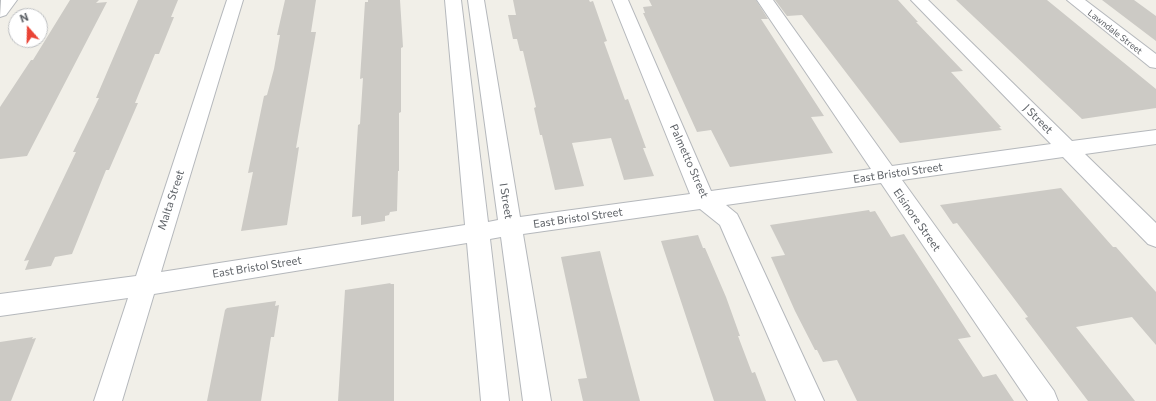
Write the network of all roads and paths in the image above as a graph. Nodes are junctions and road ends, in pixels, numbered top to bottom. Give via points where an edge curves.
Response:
1 (9, 0) edge
2 (234, 0) edge
3 (453, 0) edge
4 (476, 0) edge
5 (620, 0) edge
6 (764, 0) edge
7 (919, 0) edge
8 (1074, 0) edge
9 (0, 12) edge
10 (1156, 63) edge
11 (1156, 136) edge
12 (1068, 149) junction
13 (886, 175) junction
14 (704, 200) junction
15 (510, 227) junction
16 (477, 232) junction
17 (1156, 238) edge
18 (144, 285) junction
19 (0, 305) edge
20 (108, 401) edge
21 (495, 401) edge
22 (537, 401) edge
23 (810, 401) edge
24 (1044, 401) edge

1 - 9 street
2 - 18 street, Malta Street
3 - 16 street
4 - 15 street, I Street
5 - 14 street, Palmetto Street
6 - 13 street, Elsinore Street
7 - 12 street, J Street
8 - 10 street, Lawndale Street
11 - 12 street, East Bristol Street
12 - 13 street, East Bristol Street
12 - 17 street, J Street
13 - 14 street, East Bristol Street
13 - 24 street, Elsinore Street
14 - 15 street, East Bristol Street
14 - 23 street, Palmetto Street via 729,220
15 - 16 street, East Bristol Street
15 - 22 street, I Street
16 - 18 street, East Bristol Street
16 - 21 street
18 - 19 street, East Bristol Street
18 - 20 street, Malta Street

